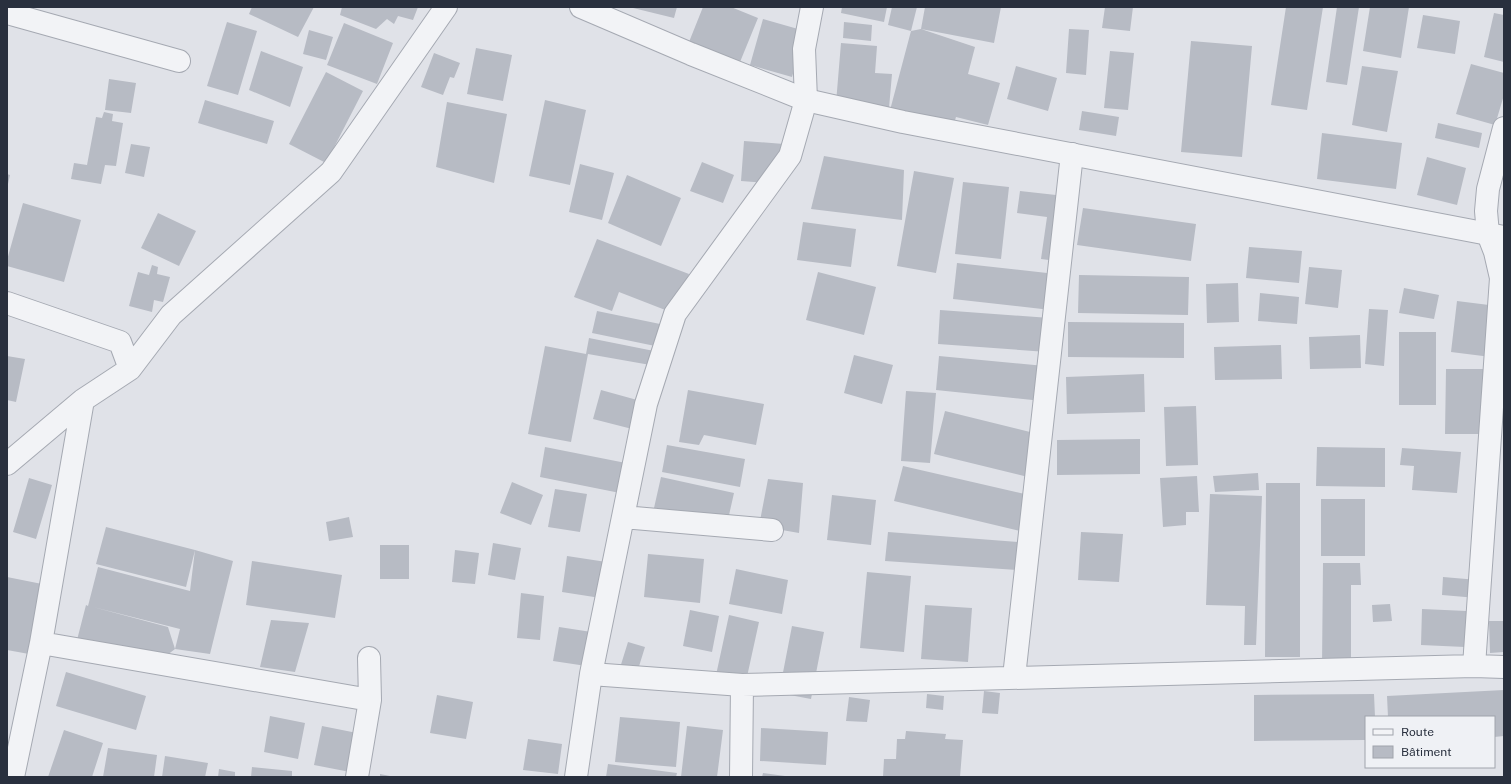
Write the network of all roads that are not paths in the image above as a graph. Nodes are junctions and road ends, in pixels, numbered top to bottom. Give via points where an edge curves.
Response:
1 (446, 7) edge
2 (581, 7) edge
3 (812, 7) edge
4 (7, 13) edge
5 (179, 61) dead end
6 (806, 100) junction
7 (1504, 128) edge
8 (1072, 154) junction
9 (1496, 235) edge
10 (7, 303) edge
11 (130, 369) junction
12 (83, 400) junction
13 (7, 464) edge
14 (623, 517) junction
15 (772, 530) dead end
16 (41, 643) junction
17 (369, 658) dead end
18 (1474, 666) junction
19 (1504, 667) edge
20 (591, 674) junction
21 (1014, 677) junction
22 (742, 685) junction
23 (370, 700) junction
24 (14, 777) edge
25 (357, 777) edge
26 (576, 777) edge
27 (741, 777) edge

1 - 11 street via 331,172 171,315
2 - 6 street
3 - 6 street via 804,49
4 - 5 street
6 - 8 street via 903,122
6 - 14 street via 790,156 675,314 646,404
7 - 9 street via 1488,189 1486,211
8 - 9 street
8 - 21 street
9 - 18 street via 1501,278
10 - 11 street via 120,342
11 - 12 street
12 - 13 street
12 - 16 street
14 - 15 street
14 - 20 street
16 - 23 street
16 - 24 street
17 - 23 street
18 - 19 street
18 - 21 street
20 - 22 street
20 - 26 street
21 - 22 street
22 - 27 street
23 - 25 street

